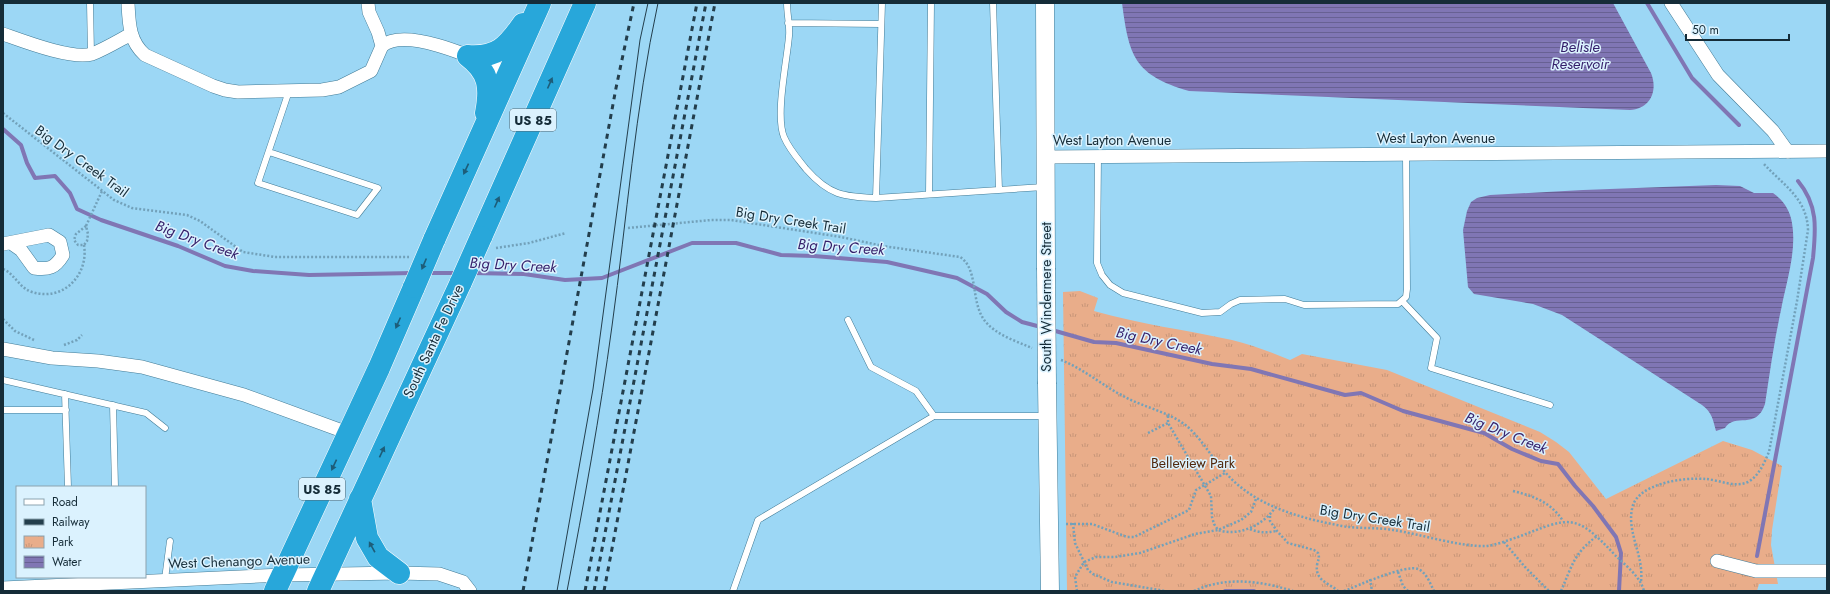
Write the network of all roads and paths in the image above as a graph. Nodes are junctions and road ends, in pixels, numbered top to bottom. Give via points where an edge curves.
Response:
1 (90, 3) edge
2 (128, 3) edge
3 (368, 3) edge
4 (537, 3) edge
5 (540, 3) edge
6 (585, 3) edge
7 (787, 3) edge
8 (882, 3) edge
9 (931, 3) edge
10 (993, 3) edge
11 (1045, 3) edge
12 (1671, 3) edge
13 (788, 23) junction
14 (881, 24) junction
15 (3, 34) edge
16 (131, 34) junction
17 (382, 46) junction
18 (91, 54) junction
19 (468, 56) junction
20 (509, 74) junction
21 (289, 91) junction
22 (3, 114) edge
23 (482, 134) junction
24 (269, 152) junction
25 (1788, 152) junction
26 (1827, 152) edge
27 (1406, 155) junction
28 (1098, 156) junction
29 (1046, 157) junction
30 (1762, 162) dead end
31 (1046, 187) junction
32 (999, 190) junction
33 (102, 191) junction
34 (929, 194) junction
35 (876, 198) junction
36 (86, 225) junction
37 (628, 228) dead end
38 (566, 233) dead end
39 (486, 243) junction
40 (408, 257) dead end
41 (1402, 300) junction
42 (3, 320) edge
43 (848, 320) dead end
44 (82, 336) dead end
45 (36, 342) dead end
46 (61, 345) dead end
47 (3, 349) edge
48 (1037, 350) dead end
49 (1057, 358) dead end
50 (3, 380) edge
51 (65, 394) junction
52 (113, 405) junction
53 (1550, 405) dead end
54 (3, 410) edge
55 (66, 410) junction
56 (934, 416) junction
57 (1047, 416) junction
58 (1168, 416) junction
59 (1168, 423) junction
60 (165, 428) dead end
61 (348, 433) junction
62 (1148, 433) dead end
63 (1225, 473) junction
64 (1205, 484) junction
65 (68, 486) edge
66 (115, 486) edge
67 (1513, 491) dead end
68 (360, 499) junction
69 (1256, 499) junction
70 (1275, 508) junction
71 (1270, 516) junction
72 (1563, 521) junction
73 (1073, 523) junction
74 (1066, 524) dead end
75 (1250, 528) junction
76 (1218, 530) junction
77 (1277, 531) junction
78 (1597, 536) junction
79 (170, 541) dead end
80 (1504, 542) junction
81 (1716, 561) dead end
82 (1084, 562) junction
83 (1827, 571) edge
84 (1398, 572) junction
85 (399, 574) junction
86 (165, 579) junction
87 (1370, 579) junction
88 (1641, 581) junction
89 (279, 583) edge
90 (322, 583) edge
91 (3, 588) edge
92 (62, 588) edge
93 (1371, 589) edge
94 (470, 591) edge
95 (733, 591) edge
96 (1050, 591) edge
97 (1077, 591) edge
98 (1165, 591) edge
99 (1194, 591) edge
100 (1293, 591) edge
101 (1338, 591) edge
102 (1344, 591) edge
103 (1408, 591) edge
104 (1434, 591) edge
105 (1549, 591) edge
106 (1561, 591) edge
107 (1644, 591) edge

1 - 18 lane
2 - 16 street
3 - 17 street
4 - 19 highway via 504,47 492,54
5 - 20 highway, US 85
39 -> 6 highway, South Santa Fe Drive / US 85
7 - 13 lane
8 - 14 lane
9 - 34 lane
10 - 32 lane
11 - 29 street, South Windermere Street
12 - 25 street via 1718,75 1773,130
13 - 14 lane
13 - 35 lane via 790,34 781,107 783,135 796,158 829,191 849,197
14 - 35 lane
15 - 18 street via 72,54
16 - 18 street
16 - 21 street via 137,48 145,55 213,86 238,92
17 - 19 street via 397,40 411,40
17 - 21 street via 371,71 339,87
19 - 20 street
19 - 23 highway via 482,69 488,86
20 - 23 highway, US 85
21 - 24 lane
22 - 33 path, Big Dry Creek Trail
23 -> 61 highway, US 85, bridge
24 - 24 lane via 258,183 357,215 378,188
25 - 26 street, West Layton Avenue
25 - 27 street, West Layton Avenue
27 - 28 street, West Layton Avenue
27 - 41 lane via 1407,289 1406,297
28 - 29 street, West Layton Avenue
28 - 41 lane via 1097,263 1102,276 1123,293 1202,313 1220,312 1240,300 1285,299 1304,305 1398,304
29 - 31 street, South Windermere Street
30 - 88 path via 1798,199 1808,218 1797,301 1768,452 1759,471 1748,482 1732,484 1706,479 1686,479 1651,487 1640,494 1634,501 1631,517 1642,567
31 - 32 lane
31 - 57 street, South Windermere Street, bridge
32 - 34 lane
33 - 36 path
33 - 40 path, Big Dry Creek Trail via 132,208 187,215 200,221 244,252 276,257
34 - 35 lane
36 - 36 path via 87,241 84,245 78,245 74,240 76,234
37 - 48 path, Big Dry Creek Trail via 731,220 960,257 965,260 970,270 980,315 996,331
38 - 39 path via 529,243
68 -> 39 highway, South Santa Fe Drive / US 85, bridge via 460,282
41 - 53 lane via 1437,338 1431,368
42 - 45 path via 14,331
43 - 56 lane via 871,367 916,391
44 - 46 path via 78,340
47 - 61 street via 52,358 98,361 149,369 244,395
49 - 58 path, Big Dry Creek Trail via 1086,372 1124,397
50 - 51 lane
51 - 52 lane
51 - 55 lane
52 - 60 lane via 146,413
52 - 66 lane
54 - 55 lane
55 - 65 lane
56 - 57 lane
56 - 95 lane via 758,520
57 - 96 street, South Windermere Street
58 - 59 path
58 - 63 path, Big Dry Creek Trail via 1189,428
59 - 62 path
59 - 64 path
61 -> 89 highway, US 85
63 - 64 path
63 - 69 path, Big Dry Creek Trail
64 - 73 path via 1196,490 1189,510 1141,536 1126,537 1092,524
64 - 76 path via 1211,496 1212,517
67 - 72 path via 1530,495 1548,504
85 -> 68 highway via 378,557 367,538
68 - 90 highway, South Santa Fe Drive / US 85
69 - 70 path, Big Dry Creek Trail
69 - 76 path via 1251,512 1241,520
70 - 71 path
70 - 80 path, Big Dry Creek Trail via 1343,526 1391,530 1470,545 1486,546
71 - 75 path
71 - 77 path via 1270,521
72 - 78 path via 1580,524
72 - 80 path, Big Dry Creek Trail
73 - 74 path
73 - 82 path via 1075,543
75 - 76 path via 1229,532
75 - 77 path via 1264,533
76 - 82 path via 1195,534 1140,553 1096,557
77 - 101 path via 1288,543 1318,553 1318,576
78 - 88 path
78 - 106 path via 1575,557
79 - 86 lane
80 - 105 path
81 - 83 street via 1756,571
82 - 97 path via 1075,577
82 - 98 path via 1088,570 1100,578
84 - 87 path
84 - 103 path via 1403,586
84 - 104 path via 1407,568 1418,568 1427,577
85 - 90 street, West Chenango Avenue
85 - 94 street, West Chenango Avenue via 439,574 463,582
86 - 89 street, West Chenango Avenue
86 - 92 street, West Chenango Avenue
87 - 93 path
87 - 102 path
88 - 107 path
89 - 90 street, West Chenango Avenue
91 - 92 street, West Chenango Avenue
99 - 100 path via 1223,582 1243,581 1264,582

